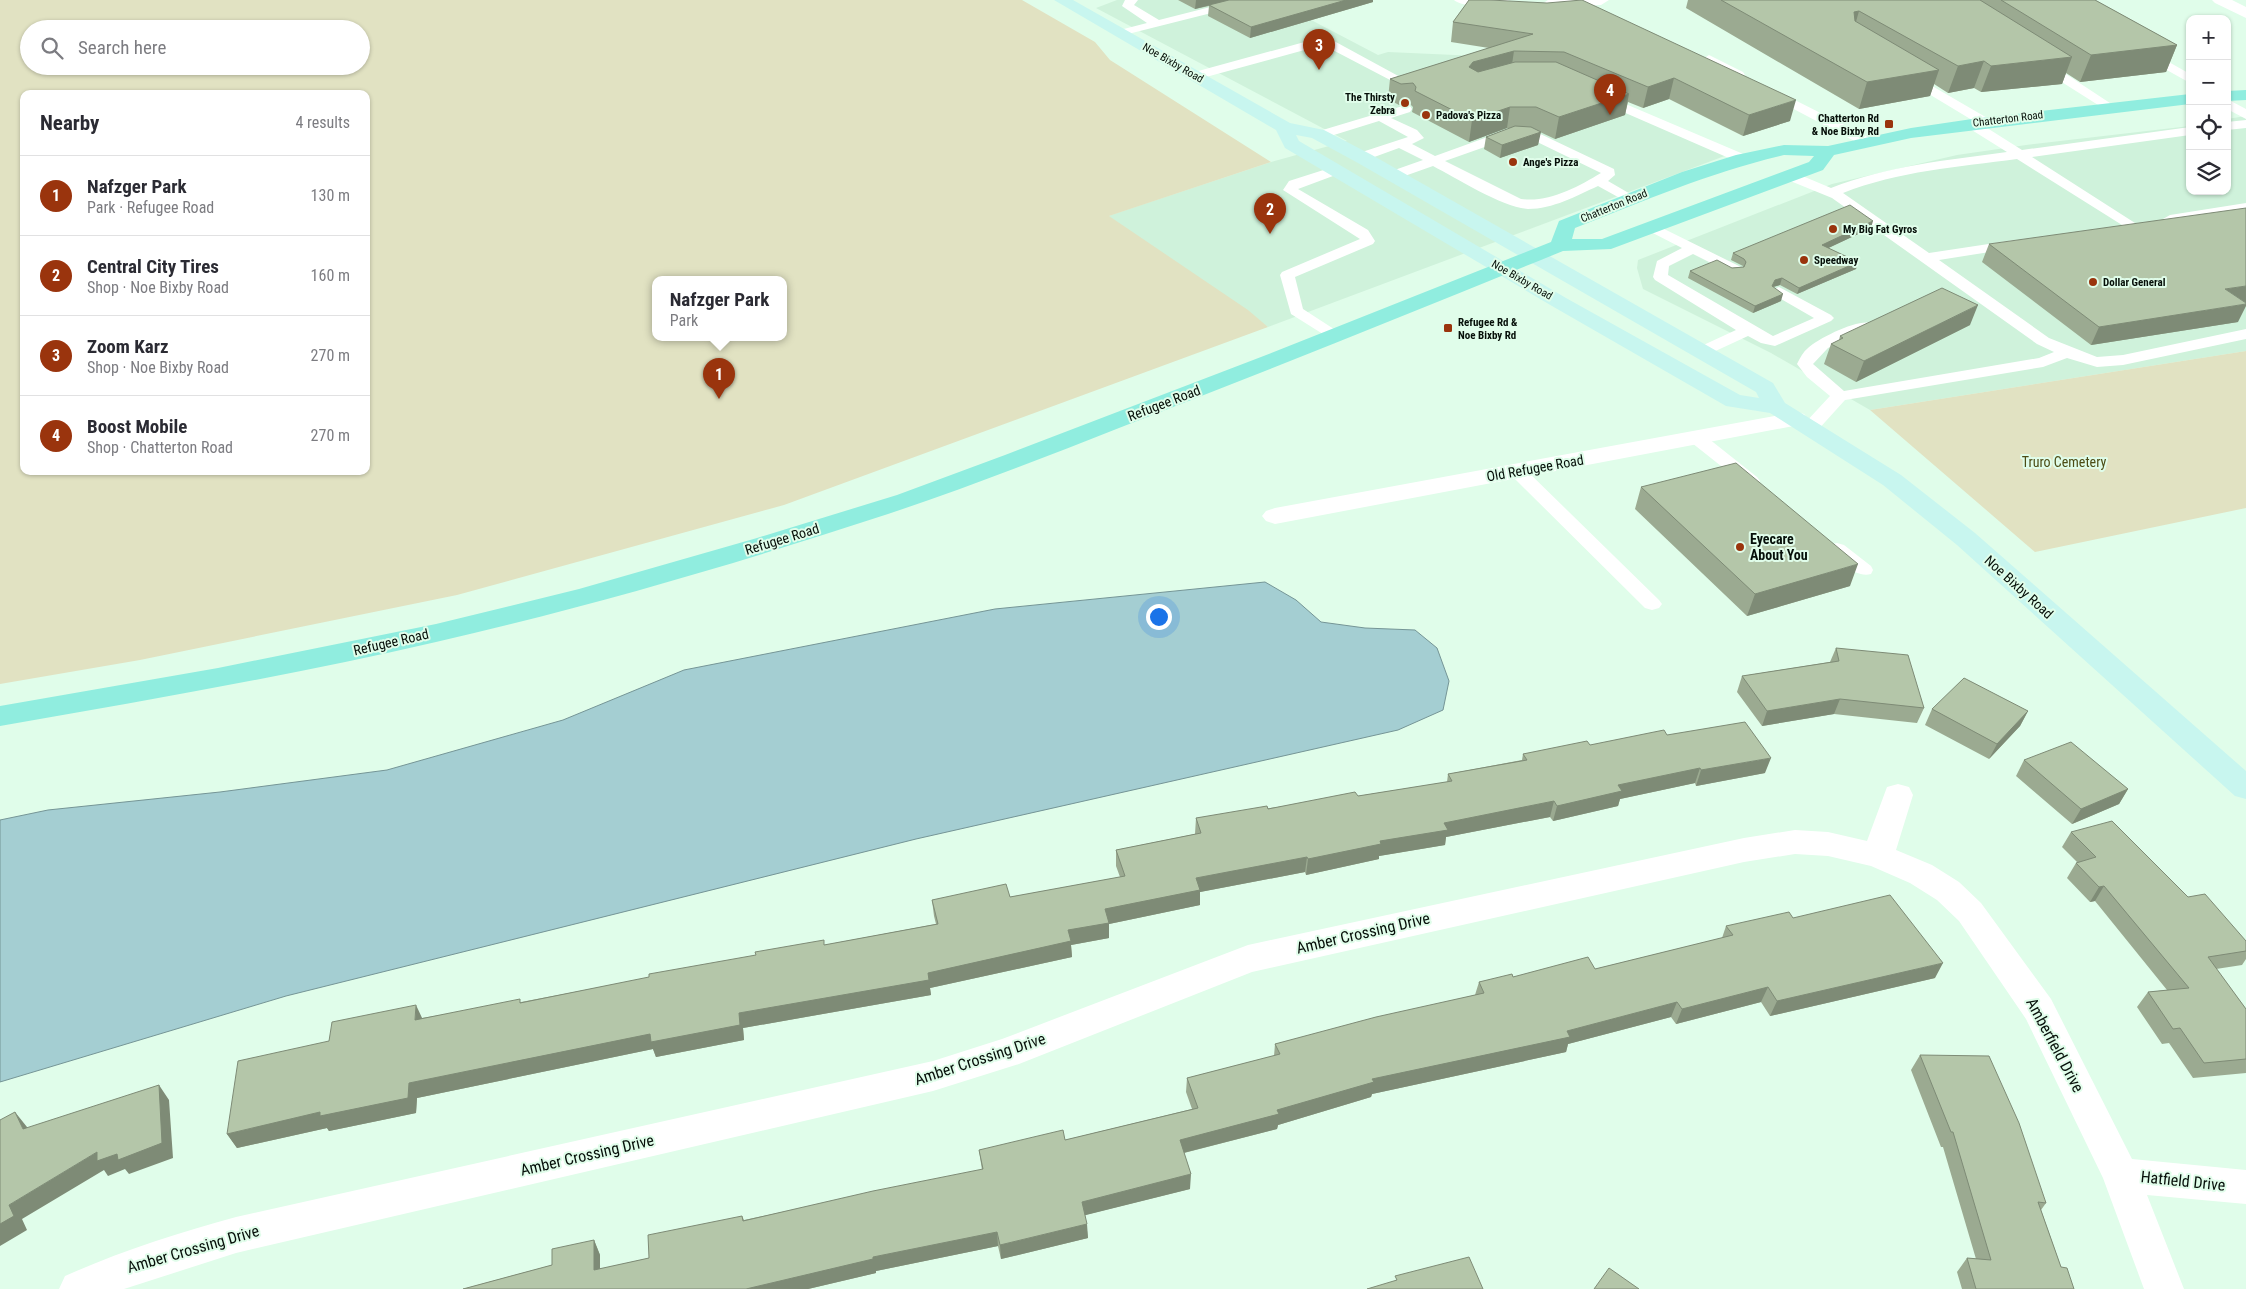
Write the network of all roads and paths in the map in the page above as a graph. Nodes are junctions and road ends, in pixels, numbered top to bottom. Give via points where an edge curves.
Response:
1 (1062, 0) edge
2 (1132, 0) edge
3 (1251, 0) edge
4 (1462, 0) edge
5 (1602, 0) edge
6 (2220, 0) edge
7 (2246, 13) edge
8 (1156, 24) junction
9 (1120, 33) junction
10 (2135, 47) edge
11 (1709, 59) edge
12 (2034, 59) edge
13 (1893, 67) edge
14 (1195, 76) junction
15 (2186, 77) edge
16 (1396, 78) edge
17 (1590, 92) edge
18 (2246, 95) edge
19 (2231, 96) edge
20 (2186, 99) edge
21 (2230, 105) edge
22 (2110, 107) junction
23 (1406, 109) edge
24 (2246, 115) edge
25 (1380, 117) junction
26 (1978, 123) junction
27 (2246, 124) edge
28 (2231, 126) edge
29 (1284, 127) junction
30 (2186, 132) edge
31 (1321, 135) junction
32 (1867, 142) junction
33 (1401, 144) junction
34 (1828, 152) junction
35 (2018, 153) junction
36 (1361, 157) junction
37 (1743, 159) junction
38 (1434, 160) junction
39 (1336, 170) junction
40 (1394, 175) junction
41 (1788, 175) junction
42 (1598, 181) junction
43 (1829, 193) junction
44 (1632, 199) junction
45 (2246, 208) edge
46 (2130, 226) junction
47 (1652, 227) junction
48 (2110, 229) edge
49 (2033, 241) edge
50 (1560, 245) junction
51 (1693, 248) junction
52 (1533, 256) junction
53 (1926, 258) junction
54 (1502, 268) junction
55 (1736, 270) edge
56 (1961, 283) junction
57 (1944, 291) edge
58 (1779, 292) edge
59 (1882, 319) edge
60 (1748, 330) junction
61 (2246, 334) edge
62 (1334, 336) junction
63 (1703, 351) junction
64 (2068, 352) junction
65 (1840, 396) junction
66 (1776, 407) junction
67 (1803, 424) junction
68 (1698, 438) junction
69 (1518, 471) junction
70 (1766, 492) edge
71 (1275, 516) dead end
72 (1826, 540) edge
73 (1864, 570) dead end
74 (1652, 604) dead end
75 (0, 716) edge
76 (2246, 788) edge
77 (1898, 795) dead end
78 (1878, 856) junction
79 (2121, 1175) junction
80 (2246, 1187) edge
81 (79, 1289) edge
82 (2164, 1289) edge

1 - 9 street, Noe Bixby Road
2 - 8 lane via 1128,6
3 - 8 lane
4 - 5 street via 1527,5
6 - 7 street
8 - 9 lane
9 - 14 street, Noe Bixby Road
10 - 15 lane
11 - 32 lane
12 - 22 lane
13 - 26 lane
14 - 16 lane via 1319,42 1330,44
14 - 29 street, Noe Bixby Road
17 - 37 lane
18 - 19 main road
20 - 22 main road, Chatterton Road
21 - 24 lane
22 - 26 main road, Chatterton Road
23 - 25 lane
25 - 31 lane
25 - 33 lane via 1417,138
26 - 32 main road, Chatterton Road
26 - 35 lane
27 - 28 lane
29 - 31 street, Noe Bixby Road
29 - 39 street, Noe Bixby Road via 1291,144
30 - 35 lane
31 - 36 street, Noe Bixby Road
32 - 34 main road, Chatterton Road
33 - 36 lane
33 - 38 lane
34 - 37 main road, Chatterton Road via 1784,150
34 - 41 main road, Chatterton Road via 1816,166
35 - 43 lane via 1867,179
35 - 46 lane
36 - 40 street, Noe Bixby Road
37 - 44 main road, Chatterton Road
38 - 40 lane
38 - 42 lane via 1528,206
38 - 42 lane via 1512,133 1532,134 1609,172
39 - 54 street, Noe Bixby Road
39 - 62 lane via 1294,184 1290,190 1363,233 1368,240 1287,274 1296,311
40 - 52 street, Noe Bixby Road
41 - 43 lane
41 - 47 main road, Chatterton Road
42 - 44 lane
43 - 53 lane
44 - 50 main road, Chatterton Road via 1566,225
45 - 46 lane
46 - 48 lane
47 - 50 main road, Chatterton Road via 1604,245
47 - 51 lane
49 - 53 lane
50 - 52 main road, Chatterton Road
51 - 55 lane
51 - 60 lane via 1662,264 1660,277
52 - 54 main road, Refugee Road
52 - 63 street, Noe Bixby Road
53 - 56 lane
54 - 62 main road, Refugee Road
54 - 66 street, Noe Bixby Road via 1734,401
56 - 57 lane
56 - 64 lane via 2043,341
58 - 60 lane via 1826,318 1775,341
59 - 65 lane via 1820,346 1808,356 1806,364 1813,374
60 - 63 lane
61 - 64 lane via 2123,360 2097,362
62 - 75 main road, Refugee Road via 884,507 675,571 568,600 300,662
63 - 66 street, Noe Bixby Road via 1765,388
64 - 65 lane via 2043,362
65 - 67 lane
66 - 67 street, Noe Bixby Road
67 - 68 street, Old Refugee Road
67 - 76 street, Noe Bixby Road via 1924,504
68 - 69 street, Old Refugee Road
68 - 70 lane
69 - 71 street, Old Refugee Road
69 - 74 lane
72 - 73 lane
77 - 78 street
78 - 79 street, Amberfield Drive via 1921,874 1948,891 1970,912 2040,1009
78 - 81 street, Amber Crossing Drive via 1828,844 1795,842 1744,850 1248,959 1007,1053 933,1076 236,1235 159,1256
79 - 80 street, Hatfield Drive
79 - 82 street, Amberfield Drive

